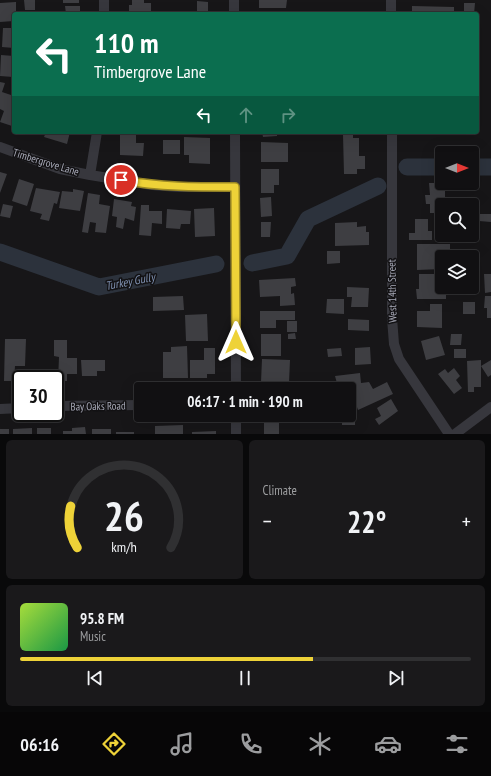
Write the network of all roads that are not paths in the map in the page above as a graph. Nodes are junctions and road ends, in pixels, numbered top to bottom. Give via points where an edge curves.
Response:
1 (104, 0) edge
2 (234, 0) edge
3 (392, 0) edge
4 (104, 12) edge
5 (234, 12) edge
6 (392, 12) edge
7 (98, 134) edge
8 (235, 134) edge
9 (392, 134) edge
10 (0, 147) edge
11 (90, 175) junction
12 (235, 187) junction
13 (236, 382) edge
14 (134, 405) edge
15 (64, 406) edge
16 (491, 407) edge
17 (12, 408) edge
18 (0, 409) edge
19 (236, 422) edge
20 (236, 434) edge
21 (449, 434) edge
22 (455, 434) edge

1 - 4 street
2 - 5 street
3 - 6 street
7 - 11 street
8 - 12 street
9 - 21 street, West 14th Street via 394,344 399,359
10 - 11 street, Timbergrove Lane via 60,169
11 - 12 street, Timbergrove Lane via 152,185
12 - 13 street
14 - 15 street, Bay Oaks Road
16 - 22 street
17 - 18 street
19 - 20 street

